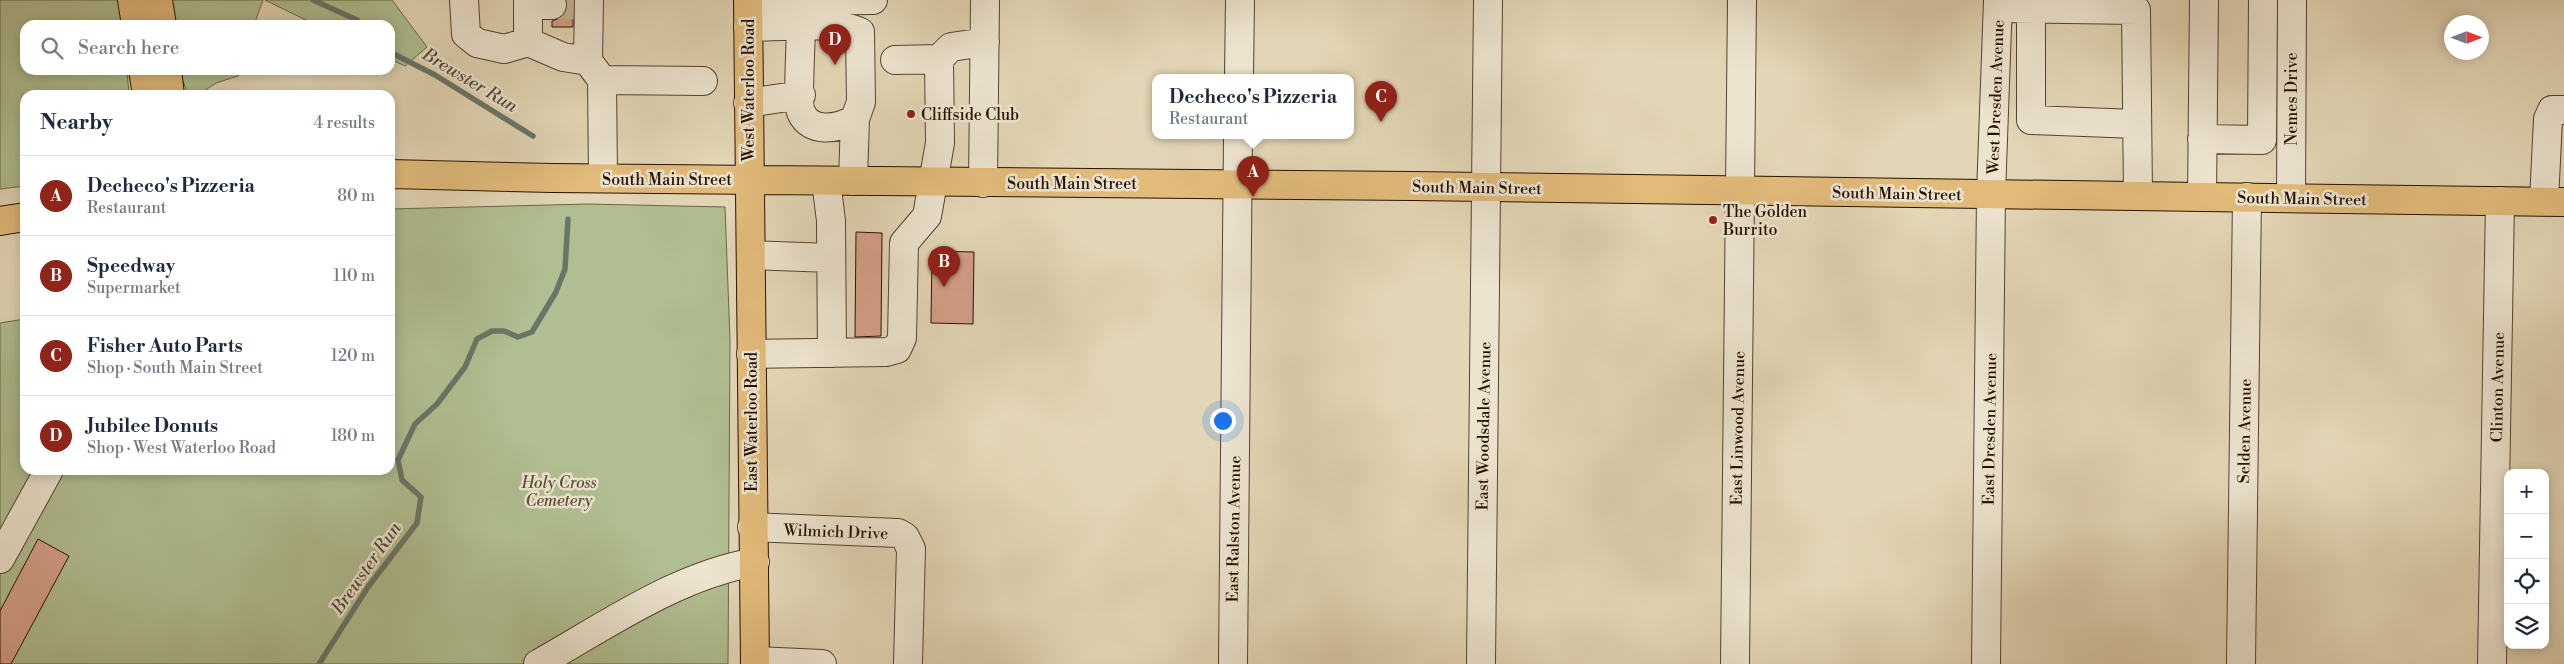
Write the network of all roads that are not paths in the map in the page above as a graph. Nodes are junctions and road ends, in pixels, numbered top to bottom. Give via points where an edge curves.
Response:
1 (132, 0) edge
2 (158, 0) edge
3 (464, 0) edge
4 (873, 0) edge
5 (985, 0) edge
6 (1240, 0) edge
7 (1488, 0) edge
8 (1742, 0) edge
9 (2204, 0) edge
10 (2263, 0) edge
11 (2292, 0) edge
12 (561, 3) edge
13 (1998, 4) edge
14 (2031, 4) edge
15 (2136, 5) edge
16 (748, 9) edge
17 (135, 20) edge
18 (161, 20) edge
19 (801, 27) junction
20 (528, 42) junction
21 (985, 42) junction
22 (939, 59) junction
23 (895, 60) dead end
24 (595, 71) junction
25 (1239, 74) edge
26 (144, 75) edge
27 (168, 75) edge
28 (703, 81) dead end
29 (146, 90) edge
30 (169, 90) edge
31 (801, 95) junction
32 (748, 103) junction
33 (2564, 110) edge
34 (855, 120) junction
35 (1994, 120) junction
36 (2031, 120) junction
37 (2136, 124) junction
38 (1238, 139) edge
39 (2202, 139) junction
40 (395, 174) edge
41 (603, 178) junction
42 (749, 180) junction
43 (826, 181) junction
44 (853, 181) junction
45 (933, 182) junction
46 (983, 183) junction
47 (1237, 184) junction
48 (1486, 188) junction
49 (1740, 191) junction
50 (1991, 195) junction
51 (2138, 196) junction
52 (2202, 197) junction
53 (2247, 197) junction
54 (2291, 198) junction
55 (2500, 201) junction
56 (2554, 201) edge
57 (20, 218) edge
58 (0, 221) edge
59 (751, 255) junction
60 (831, 258) junction
61 (832, 353) junction
62 (751, 354) junction
63 (46, 475) edge
64 (752, 527) junction
65 (0, 559) edge
66 (754, 562) junction
67 (755, 663) edge
68 (538, 664) edge
69 (822, 664) edge
70 (908, 664) edge
71 (1233, 664) edge
72 (1481, 664) edge
73 (1735, 664) edge
74 (1986, 664) edge
75 (2241, 664) edge
76 (2492, 664) edge

1 - 17 main road
2 - 18 main road
3 - 20 street via 466,34 477,43 504,49
4 - 16 street
5 - 21 street
6 - 25 street
7 - 48 street, East Woodsdale Avenue
8 - 49 street, East Linwood Avenue
9 - 39 street
10 - 39 street via 2262,140
11 - 54 street, Nemes Drive
12 - 20 street
12 - 24 street
13 - 14 street
13 - 35 street, West Dresden Avenue
14 - 15 street
14 - 36 street
15 - 37 street
16 - 19 street
16 - 32 main road, West Waterloo Road
19 - 31 street
19 - 34 street via 851,27 860,32 861,102
20 - 24 street
21 - 22 street via 951,48
21 - 46 street
22 - 23 street
22 - 45 street via 940,143
24 - 28 street
24 - 41 street
26 - 29 main road
27 - 30 main road
31 - 32 street
31 - 34 street via 801,112 810,124 841,127
32 - 42 main road, West Waterloo Road
33 - 56 street via 2552,110 2548,119
34 - 44 street
35 - 36 street
35 - 50 street, West Dresden Avenue
36 - 37 street
37 - 51 street
38 - 47 street, East Ralston Avenue
39 - 52 street
40 - 41 main road, South Main Street
41 - 42 main road, South Main Street
42 - 43 main road, South Main Street
42 - 59 main road, East Waterloo Road
43 - 44 main road, South Main Street
43 - 60 street
44 - 45 main road, South Main Street
45 - 46 main road, South Main Street
45 - 61 street via 927,216 904,243 902,338 897,349
46 - 47 main road, South Main Street
47 - 48 main road, South Main Street
47 - 71 street, East Ralston Avenue
48 - 49 main road, South Main Street
48 - 72 street, East Woodsdale Avenue
49 - 50 main road, South Main Street
49 - 73 street, East Linwood Avenue
50 - 51 main road, South Main Street
50 - 74 street, East Dresden Avenue
51 - 52 main road, South Main Street
52 - 53 main road, South Main Street
53 - 54 main road, South Main Street
53 - 75 street, Selden Avenue
54 - 55 main road, South Main Street
55 - 56 main road, South Main Street
55 - 76 street, Clinton Avenue
57 - 58 main road
59 - 60 street
59 - 62 main road, East Waterloo Road
60 - 61 street
61 - 62 street
62 - 64 main road, East Waterloo Road
63 - 65 street
64 - 66 main road, East Waterloo Road
64 - 70 street, Wilmich Drive via 898,533 905,537 910,549
66 - 67 main road, East Waterloo Road
66 - 68 street via 724,567 682,583
67 - 69 street

